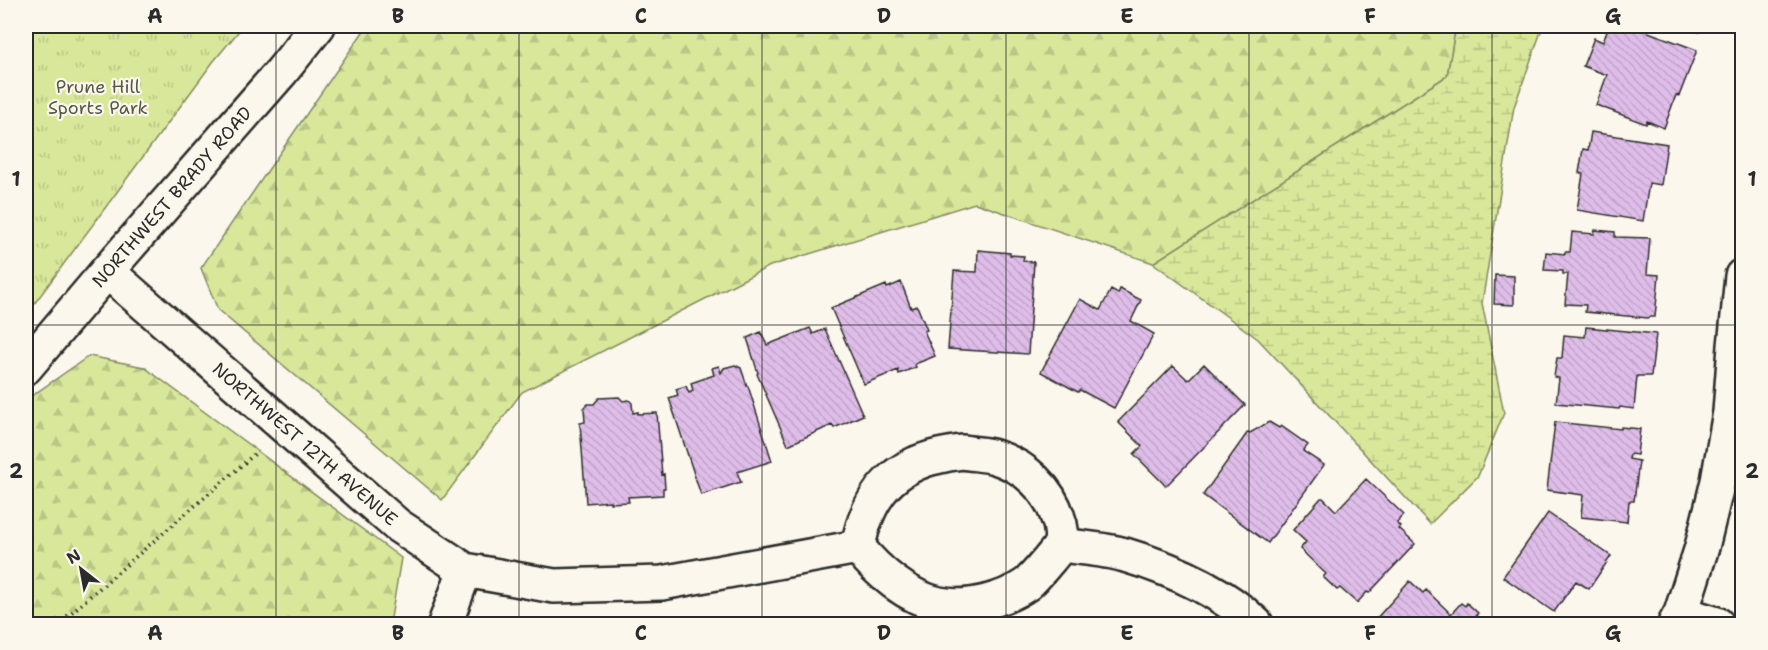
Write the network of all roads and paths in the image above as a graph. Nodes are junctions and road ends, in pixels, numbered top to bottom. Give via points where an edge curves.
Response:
1 (318, 26) edge
2 (107, 271) junction
3 (1743, 276) edge
4 (26, 367) edge
5 (286, 427) junction
6 (1061, 544) junction
7 (858, 547) junction
8 (465, 570) junction
9 (1678, 619) edge
10 (58, 624) edge
11 (445, 624) edge
12 (1256, 624) edge
13 (1717, 624) edge

1 - 2 street, NORTHWEST BRADY ROAD
2 - 4 street, NORTHWEST BRADY ROAD
2 - 5 street, NORTHWEST 12TH AVENUE
3 - 9 street via 1730,412 1718,481 1702,547
5 - 8 street, NORTHWEST 12TH AVENUE via 397,525
5 - 10 path
6 - 7 street via 1028,583 995,599 960,606 939,604 910,592 890,580
6 - 7 street via 1056,510 1047,493 1023,470 996,457 963,452 919,461 892,478 866,514
6 - 12 street via 1124,555 1161,568 1203,586
7 - 8 street via 662,583 554,586
8 - 11 street
9 - 13 street

